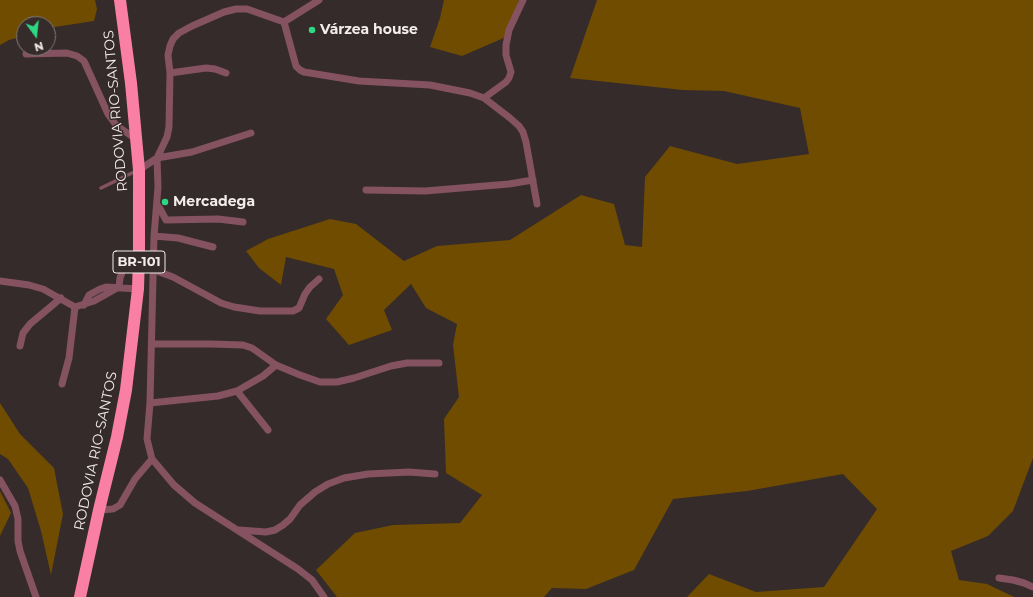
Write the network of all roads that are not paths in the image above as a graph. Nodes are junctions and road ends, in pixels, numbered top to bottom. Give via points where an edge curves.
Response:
1 (120, 0) edge
2 (319, 0) edge
3 (523, 0) edge
4 (284, 22) junction
5 (56, 53) edge
6 (170, 73) junction
7 (226, 73) dead end
8 (484, 98) junction
9 (251, 134) dead end
10 (137, 140) junction
11 (157, 158) junction
12 (139, 170) junction
13 (533, 180) junction
14 (101, 188) dead end
15 (366, 190) dead end
16 (157, 203) junction
17 (537, 204) dead end
18 (166, 220) junction
19 (243, 222) dead end
20 (155, 229) junction
21 (154, 236) junction
22 (213, 247) dead end
23 (139, 255) junction
24 (154, 270) junction
25 (319, 279) dead end
26 (0, 281) edge
27 (120, 287) junction
28 (138, 289) junction
29 (61, 298) junction
30 (75, 307) junction
31 (152, 344) junction
32 (20, 346) dead end
33 (439, 362) dead end
34 (276, 365) junction
35 (62, 384) dead end
36 (237, 391) junction
37 (150, 403) junction
38 (268, 430) dead end
39 (152, 459) junction
40 (435, 474) dead end
41 (0, 480) edge
42 (99, 510) junction
43 (236, 530) junction
44 (999, 578) dead end
45 (1033, 587) edge
46 (36, 597) edge
47 (80, 597) edge
48 (324, 597) edge

1 - 10 highway, RODOVIA RIO-SANTOS / BR-101
2 - 4 street
3 - 8 street via 509,30 506,45 509,78
4 - 6 street via 247,9 236,9 192,26 178,33 173,39 168,55
4 - 8 street via 296,66 304,72 359,81 430,85
5 - 10 street via 67,53 84,61 108,114 116,125
6 - 7 street via 206,68
6 - 11 street via 169,127
8 - 13 street via 510,118 523,132
9 - 11 street via 192,152
10 - 12 highway, RODOVIA RIO-SANTOS / BR-101
11 - 12 street
11 - 16 street
12 - 14 lane
12 - 23 highway, RODOVIA RIO-SANTOS / BR-101
13 - 15 street via 425,191
13 - 17 street
16 - 18 street
16 - 20 street
18 - 19 street via 218,219
18 - 20 street
20 - 21 street
21 - 22 street via 178,238
21 - 24 street
23 - 27 street via 124,267
23 - 28 highway, RODOVIA RIO-SANTOS / BR-101
24 - 25 street via 173,277 221,303 260,311 293,311 300,308 305,294
24 - 31 street
26 - 29 street via 29,285
27 - 28 street
27 - 30 street via 94,301
28 - 42 highway, RODOVIA RIO-SANTOS / BR-101 via 126,390
29 - 30 street
29 - 32 street via 30,324 23,333
30 - 35 street via 69,358
31 - 34 street via 243,345 252,348
31 - 37 street
33 - 34 street via 407,363 331,382 320,382
34 - 36 street
36 - 37 street via 218,396
36 - 38 street
37 - 39 street via 147,439
39 - 42 street via 135,479 120,505 113,509
39 - 43 street via 174,485 195,503
40 - 43 street via 410,472 344,478 315,492 300,505 290,519 275,530
41 - 46 street via 15,506 20,551
42 - 47 highway, RODOVIA RIO-SANTOS / BR-101
43 - 48 street via 298,569 312,580
44 - 45 street

